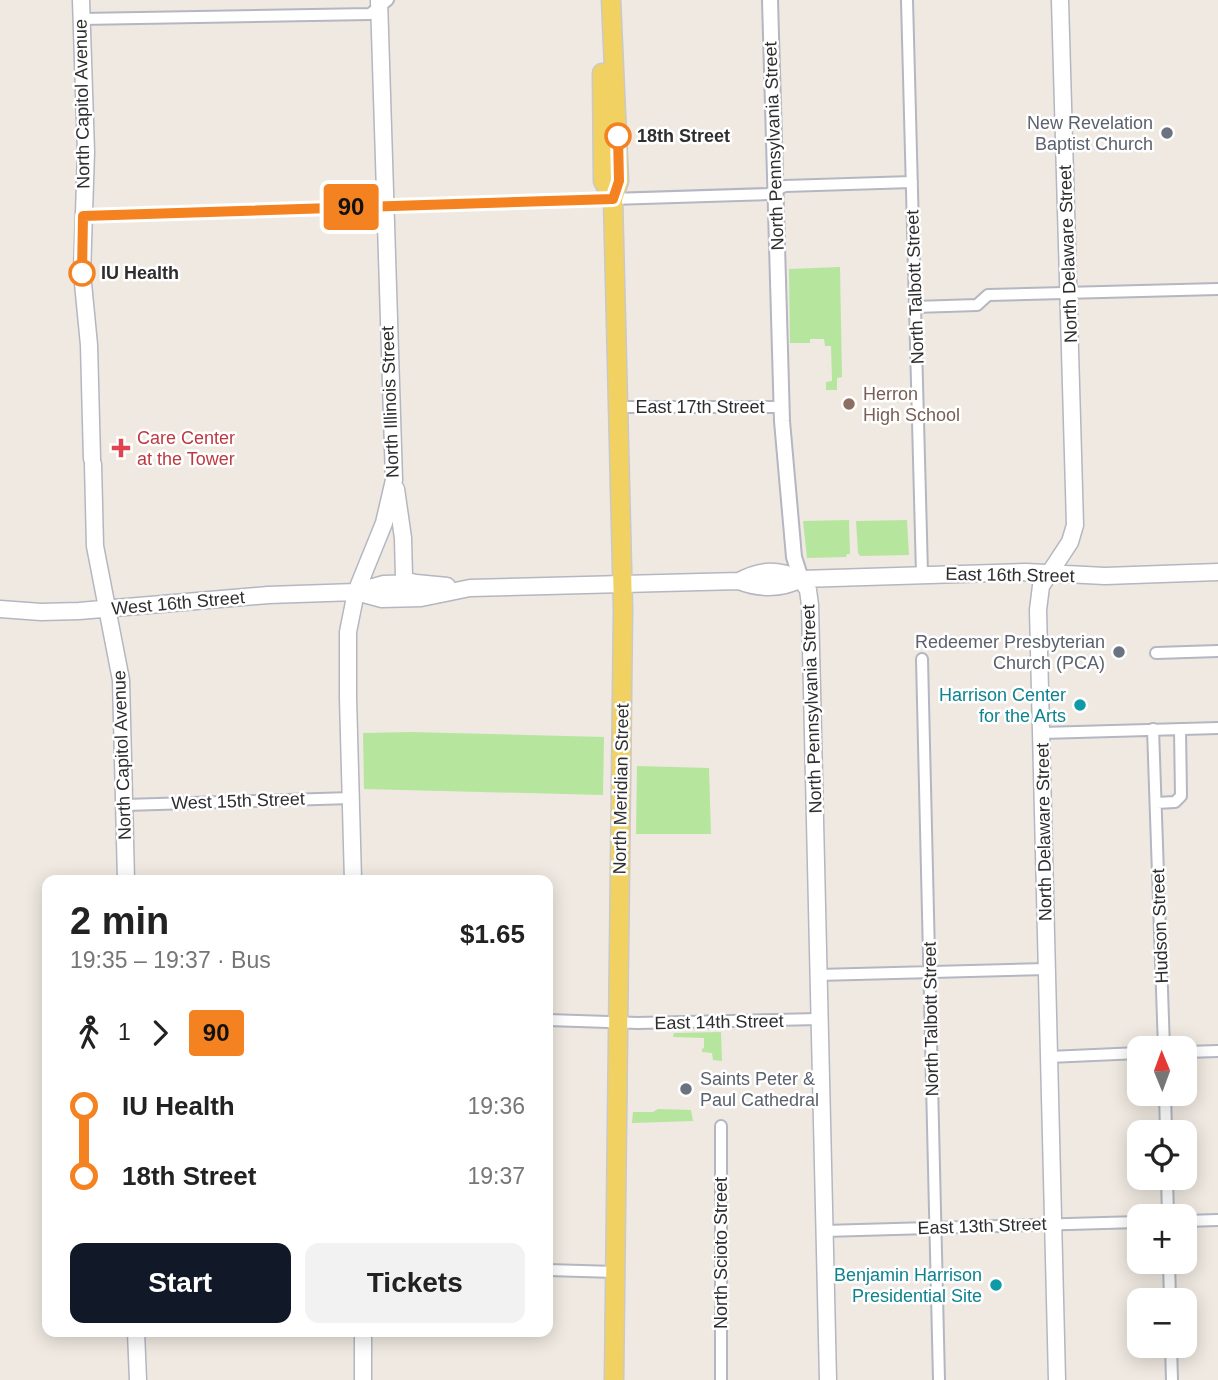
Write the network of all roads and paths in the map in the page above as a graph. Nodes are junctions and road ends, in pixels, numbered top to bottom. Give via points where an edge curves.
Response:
1 (81, 0) edge
2 (600, 0) edge
3 (611, 0) edge
4 (770, 0) edge
5 (907, 0) edge
6 (1060, 0) edge
7 (382, 2) edge
8 (81, 19) junction
9 (912, 182) junction
10 (776, 191) junction
11 (613, 199) junction
12 (384, 206) junction
13 (83, 216) junction
14 (1218, 289) edge
15 (1069, 293) junction
16 (915, 307) junction
17 (618, 407) junction
18 (782, 407) junction
19 (394, 480) junction
20 (1218, 572) edge
21 (922, 574) junction
22 (1048, 574) junction
23 (801, 579) junction
24 (416, 583) junction
25 (623, 584) junction
26 (470, 588) junction
27 (356, 592) junction
28 (0, 609) edge
29 (107, 609) junction
30 (1218, 651) edge
31 (1156, 653) dead end
32 (922, 659) dead end
33 (1218, 728) edge
34 (1153, 729) junction
35 (1180, 729) junction
36 (1041, 733) junction
37 (351, 798) junction
38 (1156, 803) junction
39 (125, 805) junction
40 (126, 875) edge
41 (352, 875) edge
42 (1047, 969) junction
43 (930, 972) junction
44 (818, 975) junction
45 (819, 1019) junction
46 (553, 1020) edge
47 (618, 1023) junction
48 (1164, 1036) edge
49 (1218, 1051) edge
50 (1197, 1052) edge
51 (1127, 1054) edge
52 (1049, 1057) junction
53 (721, 1126) dead end
54 (1218, 1220) edge
55 (1197, 1221) edge
56 (1127, 1222) edge
57 (1053, 1224) junction
58 (936, 1227) junction
59 (824, 1231) junction
60 (553, 1270) edge
61 (615, 1272) junction
62 (136, 1337) edge
63 (363, 1337) edge
64 (1171, 1358) edge
65 (138, 1380) edge
66 (363, 1380) edge
67 (614, 1380) edge
68 (721, 1380) edge
69 (828, 1380) edge
70 (939, 1380) edge
71 (1056, 1380) edge
72 (1172, 1380) edge

1 - 8 main road, North Capitol Avenue
2 - 11 main road, North Meridian Street via 603,181
3 - 11 main road, North Meridian Street via 619,181
4 - 10 street, North Pennsylvania Street
5 - 9 street, North Talbott Street
6 - 15 main road, North Delaware Street
7 - 8 street via 370,14
7 - 12 main road, North Illinois Street
8 - 13 main road, North Capitol Avenue via 86,152
9 - 10 street via 785,186
9 - 16 street, North Talbott Street
10 - 11 street
10 - 18 street, North Pennsylvania Street
11 - 12 street
11 - 17 main road, North Meridian Street
12 - 13 street
12 - 19 main road, North Illinois Street
13 - 29 main road, North Capitol Avenue via 95,546
14 - 15 street
15 - 16 street via 988,295 977,305
15 - 22 main road, North Delaware Street via 1075,525 1070,542
16 - 21 street, North Talbott Street
17 - 18 street, East 17th Street
17 - 25 main road, North Meridian Street
18 - 23 street, North Pennsylvania Street via 794,557
19 - 24 main road via 404,576
19 - 27 main road, North Illinois Street via 384,523
20 - 22 main road, East 16th Street
21 - 22 main road, East 16th Street
21 - 23 main road, East 16th Street
22 - 36 main road, North Delaware Street via 1038,598
23 - 25 main road, East 16th Street via 784,572 755,572 738,581
23 - 44 main road, North Pennsylvania Street via 810,605
24 - 26 main road, West 16th Street
24 - 27 main road, West 16th Street via 383,584
25 - 26 main road, West 16th Street
25 - 47 main road, North Meridian Street
26 - 27 main road, West 16th Street via 421,598 382,599
27 - 29 main road, West 16th Street
27 - 37 main road, North Illinois Street via 348,642
28 - 29 main road, West 16th Street
29 - 39 main road, North Capitol Avenue via 121,680
30 - 31 street
32 - 43 street, North Talbott Street
33 - 35 street
34 - 35 street
34 - 36 street
34 - 38 street, Hudson Street
35 - 38 street via 1181,796 1175,802
36 - 42 main road, North Delaware Street
37 - 39 street, West 15th Street
37 - 41 main road, North Illinois Street
38 - 48 street, Hudson Street
39 - 40 main road, North Capitol Avenue
42 - 43 street
42 - 52 main road, North Delaware Street
43 - 44 street
43 - 58 street, North Talbott Street
44 - 45 main road, North Pennsylvania Street
45 - 47 street, East 14th Street
45 - 59 main road, North Pennsylvania Street
46 - 47 street, East 14th Street
47 - 61 main road, North Meridian Street
49 - 50 street
51 - 52 street
52 - 57 main road, North Delaware Street
53 - 68 street, North Scioto Street
54 - 55 street
56 - 57 street, East 13th Street
57 - 58 street, East 13th Street
57 - 71 main road, North Delaware Street
58 - 59 street, East 13th Street
58 - 70 street, North Talbott Street
59 - 69 main road, North Pennsylvania Street
60 - 61 street
61 - 67 main road, North Meridian Street
62 - 65 main road
63 - 66 main road
64 - 72 street

